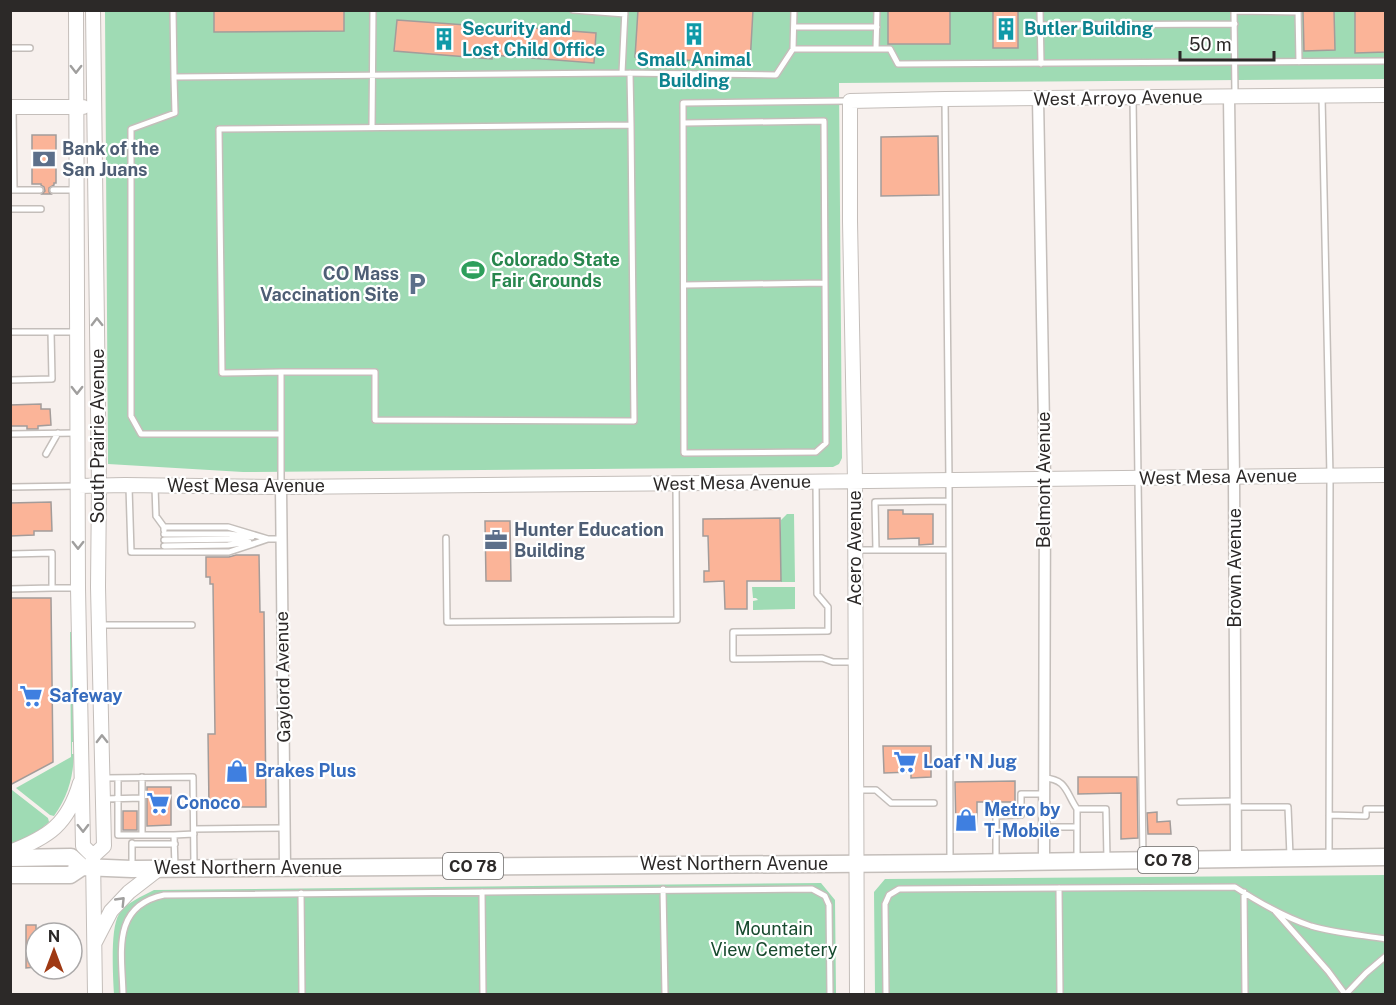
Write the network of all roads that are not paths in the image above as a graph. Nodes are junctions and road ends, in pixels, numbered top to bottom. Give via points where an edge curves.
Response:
1 (76, 10) edge
2 (93, 10) edge
3 (173, 10) edge
4 (373, 10) edge
5 (573, 10) edge
6 (794, 10) edge
7 (877, 10) edge
8 (1040, 10) edge
9 (1233, 11) edge
10 (1298, 11) edge
11 (625, 12) edge
12 (1234, 24) junction
13 (1040, 25) junction
14 (794, 27) junction
15 (878, 27) junction
16 (10, 48) edge
17 (30, 48) dead end
18 (793, 49) junction
19 (876, 49) junction
20 (1386, 61) edge
21 (1235, 62) junction
22 (1299, 62) junction
23 (1041, 64) junction
24 (622, 74) junction
25 (630, 74) junction
26 (372, 75) junction
27 (174, 77) junction
28 (1386, 95) edge
29 (1322, 96) junction
30 (1232, 97) junction
31 (1133, 98) junction
32 (945, 99) junction
33 (1038, 99) junction
34 (850, 101) junction
35 (94, 106) junction
36 (12, 107) edge
37 (76, 107) junction
38 (684, 123) junction
39 (631, 125) junction
40 (372, 128) junction
41 (12, 190) edge
42 (40, 190) dead end
43 (53, 190) dead end
44 (76, 190) junction
45 (10, 209) edge
46 (41, 209) dead end
47 (825, 283) junction
48 (684, 285) junction
49 (10, 332) edge
50 (51, 332) junction
51 (76, 332) junction
52 (281, 372) junction
53 (10, 380) edge
54 (58, 433) junction
55 (77, 433) junction
56 (10, 434) edge
57 (281, 434) junction
58 (46, 454) dead end
59 (1386, 475) edge
60 (1330, 476) junction
61 (1234, 477) junction
62 (1138, 478) junction
63 (1045, 479) junction
64 (949, 480) junction
65 (855, 481) junction
66 (816, 482) junction
67 (676, 484) junction
68 (129, 485) junction
69 (78, 486) junction
70 (99, 486) junction
71 (154, 486) junction
72 (10, 487) edge
73 (281, 487) junction
74 (949, 501) junction
75 (446, 538) dead end
76 (268, 539) junction
77 (282, 539) junction
78 (164, 540) junction
79 (855, 550) junction
80 (876, 550) junction
81 (949, 550) junction
82 (10, 554) edge
83 (52, 588) junction
84 (78, 588) junction
85 (10, 589) edge
86 (99, 625) junction
87 (192, 625) dead end
88 (854, 662) junction
89 (82, 775) junction
90 (141, 777) junction
91 (103, 778) junction
92 (118, 778) junction
93 (1044, 778) junction
94 (856, 790) junction
95 (1044, 794) junction
96 (142, 798) junction
97 (111, 799) junction
98 (1180, 802) dead end
99 (934, 803) dead end
100 (1235, 804) junction
101 (1077, 809) junction
102 (1386, 809) edge
103 (1329, 815) junction
104 (1044, 827) junction
105 (1077, 827) junction
106 (285, 828) junction
107 (194, 832) junction
108 (132, 835) junction
109 (142, 835) junction
110 (174, 835) junction
111 (132, 844) junction
112 (175, 844) junction
113 (10, 852) edge
114 (1386, 857) edge
115 (10, 858) edge
116 (1290, 858) junction
117 (1329, 858) junction
118 (1236, 859) junction
119 (1143, 860) junction
120 (1044, 861) junction
121 (1077, 861) junction
122 (1107, 861) junction
123 (996, 862) junction
124 (857, 863) junction
125 (950, 863) junction
126 (89, 864) junction
127 (167, 868) junction
128 (194, 868) junction
129 (285, 868) junction
130 (132, 869) junction
131 (10, 875) edge
132 (1059, 888) junction
133 (663, 889) junction
134 (482, 892) junction
135 (1244, 892) junction
136 (301, 893) junction
137 (1274, 910) junction
138 (1386, 939) edge
139 (94, 943) junction
140 (1386, 956) edge
141 (95, 994) edge
142 (123, 994) edge
143 (302, 994) edge
144 (483, 994) edge
145 (665, 994) edge
146 (830, 994) edge
147 (857, 994) edge
148 (886, 994) edge
149 (1060, 994) edge
150 (1245, 994) edge
151 (1346, 994) edge

1 -> 37 street, South Prairie Avenue
2 - 35 street, South Prairie Avenue
3 - 27 lane
4 - 26 lane
5 - 11 lane
6 - 14 lane
7 - 15 lane
8 - 13 lane
9 - 10 lane
9 - 12 lane
10 - 22 lane
11 - 24 lane
12 - 13 lane
12 - 21 lane
13 - 23 lane
14 - 15 lane
14 - 18 lane
15 - 19 lane
16 - 17 lane
18 - 19 lane
18 - 25 lane via 776,75
19 - 23 lane via 890,49 898,64
20 - 22 lane
21 - 22 lane
21 - 23 lane
21 - 30 lane
24 - 25 lane
24 - 26 lane
25 - 39 lane
26 - 27 lane
26 - 40 lane
27 - 57 lane via 175,113 131,129 131,416 141,434
28 - 29 street, West Arroyo Avenue
29 - 30 street, West Arroyo Avenue
29 - 60 lane
30 - 31 street, West Arroyo Avenue
30 - 61 street, Brown Avenue
31 - 33 street, West Arroyo Avenue
31 - 62 lane
32 - 33 street, West Arroyo Avenue
32 - 34 street, West Arroyo Avenue
32 - 64 lane
33 - 63 street, Belmont Avenue
34 - 38 lane via 683,103
34 - 65 street, Acero Avenue
35 - 37 street
70 -> 35 street, South Prairie Avenue
36 - 37 street
36 - 41 lane
37 - 44 street, South Prairie Avenue
38 - 47 lane via 824,121
38 - 48 lane
39 - 40 lane
39 - 52 lane via 634,421 375,420 375,372
40 - 52 lane via 219,129 222,373
41 - 42 lane
43 - 44 lane
44 - 51 street, South Prairie Avenue
45 - 46 lane
47 - 48 lane
47 - 48 lane via 826,443 816,452 684,453
49 - 50 lane
50 - 51 lane
50 - 53 lane via 52,379
51 -> 55 street, South Prairie Avenue
52 - 57 lane
54 - 55 lane
54 - 56 lane
54 - 58 lane
55 - 69 street, South Prairie Avenue
57 - 73 lane
59 - 60 street, West Mesa Avenue
60 - 61 street, West Mesa Avenue
60 - 103 lane
61 - 62 street, West Mesa Avenue
61 - 100 street, Brown Avenue
62 - 63 street, West Mesa Avenue
62 - 119 lane
63 - 64 street, West Mesa Avenue
63 - 93 street, Belmont Avenue
64 - 65 street, West Mesa Avenue
64 - 74 lane
65 - 66 street, West Mesa Avenue
65 - 79 street, Acero Avenue
66 - 67 street, West Mesa Avenue
66 - 88 lane via 817,594 828,607 828,631 733,632 733,659 822,658
67 - 73 street, West Mesa Avenue
67 - 75 lane via 677,620 447,622
68 - 70 street, West Mesa Avenue
68 - 71 street, West Mesa Avenue
68 - 78 lane via 131,552
69 - 70 street, West Mesa Avenue
69 - 72 lane
69 -> 84 street, South Prairie Avenue
70 - 86 street, South Prairie Avenue
71 - 73 street, West Mesa Avenue
71 - 78 lane via 156,516
73 - 77 street, Gaylord Avenue
74 - 80 lane via 875,502
74 - 81 lane
76 - 77 lane
76 - 78 lane
76 - 78 lane via 228,527
76 - 78 lane via 229,552
77 - 106 street, Gaylord Avenue
79 - 80 lane
79 - 88 street, Acero Avenue
80 - 81 lane
81 - 125 lane
82 - 83 lane via 52,553
83 - 84 lane
83 - 85 lane
84 - 89 street, South Prairie Avenue
86 - 87 lane
91 -> 86 street, South Prairie Avenue
88 - 94 street, Acero Avenue
89 - 113 street via 72,804 56,826 36,842
89 -> 126 street, South Prairie Avenue via 83,846
90 - 92 lane
90 - 96 lane
90 - 107 lane via 193,777
91 - 92 lane
91 - 97 street, South Prairie Avenue
92 - 97 lane
93 - 95 street, Belmont Avenue
93 - 101 lane via 1054,778 1067,788
94 - 99 lane via 876,790 891,803
94 - 124 street, Acero Avenue
95 - 104 street, Belmont Avenue
95 - 123 lane via 1020,794 1020,815 996,816
96 - 97 lane
96 - 109 lane
97 - 108 lane via 118,835
97 - 126 street, South Prairie Avenue via 104,846
98 - 100 lane
100 - 116 lane via 1288,807
100 - 118 street, Brown Avenue
101 - 105 lane
101 - 122 lane via 1106,809
102 - 103 lane via 1366,809 1366,816
103 - 117 lane
104 - 105 lane
104 - 120 street, Belmont Avenue
105 - 121 lane
106 - 107 lane
106 - 129 street, Gaylord Avenue
107 - 110 lane
107 - 128 lane
108 - 109 lane
108 - 111 lane
109 - 110 lane
110 - 112 lane
111 - 112 lane
111 - 130 lane
112 - 127 lane
114 - 117 main road, West Northern Avenue / CO 78
115 - 126 main road, West Northern Avenue / CO 78 via 71,857
116 - 117 main road, West Northern Avenue / CO 78
116 - 118 main road, West Northern Avenue / CO 78
118 - 119 main road, West Northern Avenue / CO 78
119 - 122 main road, West Northern Avenue / CO 78
120 - 121 main road, West Northern Avenue / CO 78
120 - 123 main road, West Northern Avenue / CO 78
121 - 122 main road, West Northern Avenue / CO 78
123 - 125 main road, West Northern Avenue / CO 78
124 - 125 main road, West Northern Avenue / CO 78
124 - 129 main road, West Northern Avenue / CO 78
124 - 147 street, Acero Avenue
126 - 130 main road, West Northern Avenue / CO 78
126 - 131 main road, West Northern Avenue / CO 78 via 70,875
126 - 139 street, South Prairie Avenue
127 - 128 main road, West Northern Avenue / CO 78
127 - 130 main road, West Northern Avenue / CO 78
139 -> 127 street via 111,911 129,892
128 - 129 main road, West Northern Avenue / CO 78
132 - 135 lane via 1235,887
132 - 148 lane via 899,889 889,895 885,904
132 - 149 lane
133 - 134 lane
133 - 145 lane
133 - 146 lane via 812,889 825,896 829,905
134 - 136 lane
134 - 144 lane
135 - 137 lane
135 - 150 lane
136 - 142 lane via 164,895 144,901 130,914 123,928
136 - 143 lane
137 - 138 lane via 1311,926
137 - 151 lane
139 - 141 street, South Prairie Avenue
140 - 151 lane

